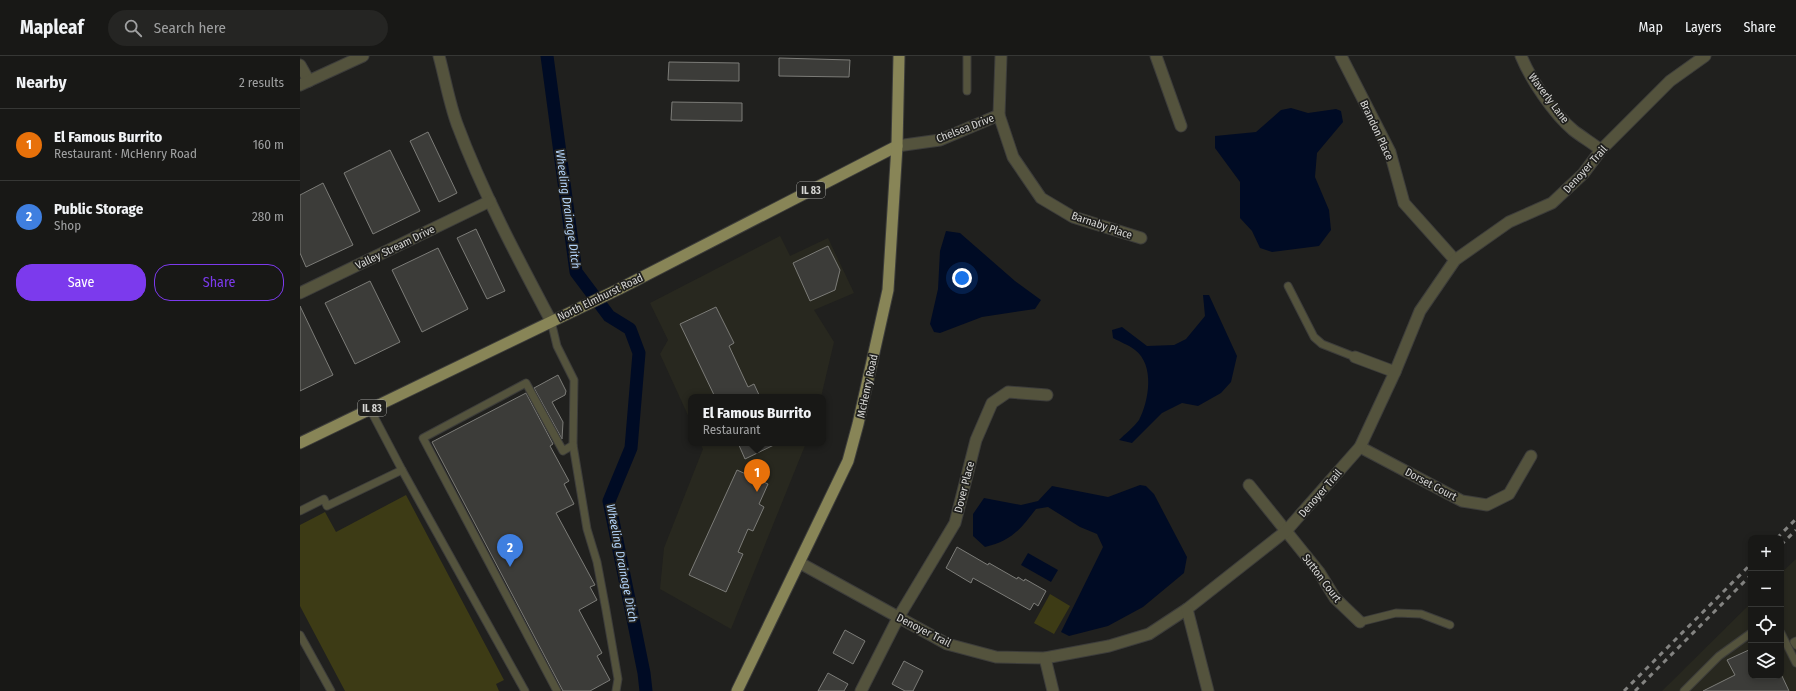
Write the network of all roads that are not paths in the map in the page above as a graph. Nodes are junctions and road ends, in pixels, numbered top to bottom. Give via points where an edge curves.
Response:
1 (363, 56) edge
2 (439, 56) edge
3 (899, 56) edge
4 (967, 56) edge
5 (1001, 56) edge
6 (1156, 56) edge
7 (1341, 56) edge
8 (1521, 56) edge
9 (1705, 56) edge
10 (300, 65) edge
11 (304, 83) edge
12 (967, 91) dead end
13 (999, 115) junction
14 (1181, 126) dead end
15 (897, 146) junction
16 (1601, 150) junction
17 (490, 201) junction
18 (1141, 238) dead end
19 (1455, 260) junction
20 (1288, 286) dead end
21 (300, 293) edge
22 (551, 321) junction
23 (1355, 357) joint
24 (1395, 372) junction
25 (1047, 395) dead end
26 (370, 409) junction
27 (300, 443) edge
28 (573, 445) junction
29 (1360, 446) junction
30 (1531, 456) dead end
31 (402, 470) junction
32 (1249, 485) dead end
33 (300, 511) edge
34 (1286, 531) junction
35 (800, 563) junction
36 (1187, 609) junction
37 (898, 618) junction
38 (1360, 622) joint
39 (1450, 625) dead end
40 (300, 635) edge
41 (1748, 635) edge
42 (1784, 639) edge
43 (1796, 641) edge
44 (1796, 645) edge
45 (1045, 658) junction
46 (1796, 663) edge
47 (331, 691) edge
48 (525, 691) edge
49 (557, 691) edge
50 (616, 691) edge
51 (737, 691) edge
52 (861, 691) edge
53 (1054, 691) edge
54 (1208, 691) edge
55 (1684, 691) edge

1 - 11 street
2 - 17 street via 456,123
3 - 15 main road, McHenry Road
4 - 12 lane
5 - 13 street, Chelsea Drive
6 - 14 street
7 - 19 street, Brandon Place via 1390,152 1404,203
8 - 16 street, Waverly Lane via 1526,68 1551,105 1572,129
9 - 16 street, Denoyer Trail via 1670,81
10 - 11 street
13 - 15 street, Chelsea Drive via 940,140
13 - 18 street, Barnaby Place via 1013,157 1041,198 1073,217
15 - 22 main road, North Elmhurst Road / IL 83
15 - 35 main road, McHenry Road via 888,290 858,424 848,461
16 - 19 street, Denoyer Trail via 1582,174 1552,203 1509,222
17 - 21 street, Valley Stream Drive
17 - 22 street
19 - 24 street, Denoyer Trail via 1420,311
20 - 23 lane via 1314,337 1322,344
22 - 26 main road, North Elmhurst Road / IL 83
22 - 28 lane via 557,346 574,380
23 - 24 street
24 - 29 street, Denoyer Trail
25 - 37 street, Dover Place via 1008,392 992,403 976,440 955,524
26 - 27 main road, North Elmhurst Road / IL 83
26 - 31 lane
28 - 49 lane via 563,450 526,383 423,438
28 - 50 lane via 587,529 597,562 606,610 618,679
29 - 30 street, Dorset Court via 1462,501 1487,505 1509,494
29 - 34 street, Denoyer Trail
31 - 33 lane via 328,506 324,499
31 - 48 lane
32 - 34 street, Sutton Court
34 - 36 street, Denoyer Trail
34 - 38 street, Sutton Court via 1319,572 1335,598
35 - 37 street, Denoyer Trail
35 - 51 main road, McHenry Road
36 - 45 street, Denoyer Trail via 1149,634 1109,646
36 - 54 street
37 - 45 street, Denoyer Trail via 947,644 996,657
37 - 52 street, Dover Place
38 - 39 lane via 1396,613 1421,614
40 - 47 lane
41 - 55 lane via 1719,656
42 - 46 lane
43 - 44 lane
45 - 53 street

